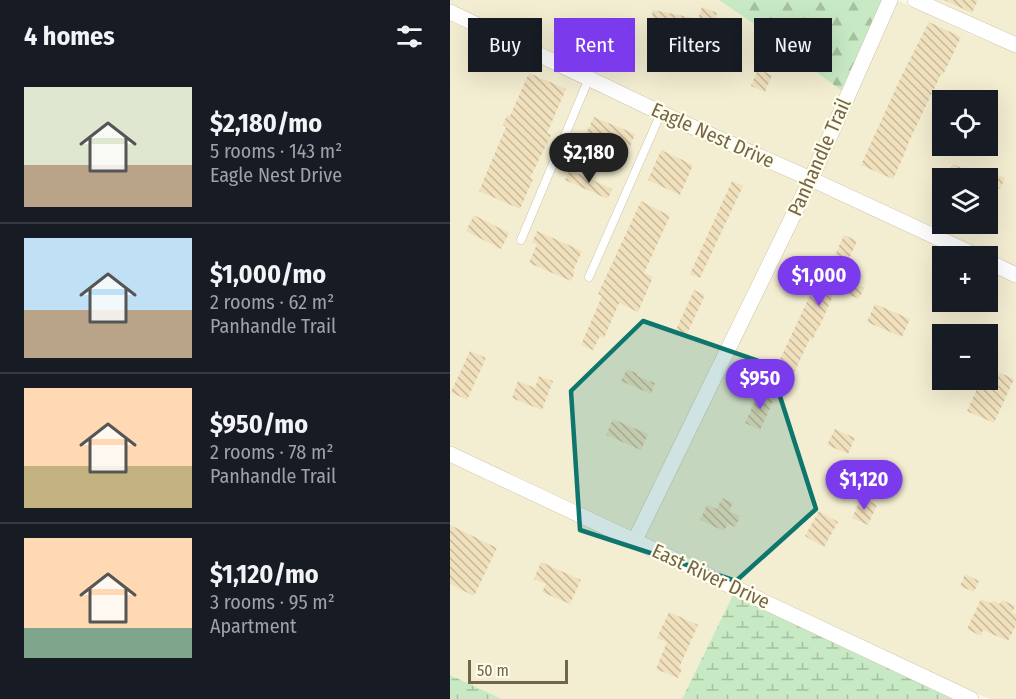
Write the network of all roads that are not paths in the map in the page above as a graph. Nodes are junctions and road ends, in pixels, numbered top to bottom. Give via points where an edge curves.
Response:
1 (890, 0) edge
2 (915, 0) edge
3 (450, 12) edge
4 (1016, 45) edge
5 (589, 78) junction
6 (662, 113) junction
7 (811, 178) junction
8 (521, 240) dead end
9 (956, 246) edge
10 (998, 266) edge
11 (1016, 275) edge
12 (590, 278) dead end
13 (450, 454) edge
14 (635, 540) junction
15 (971, 699) edge

1 - 7 street, Panhandle Trail
2 - 4 street
3 - 5 street, Eagle Nest Drive
5 - 6 street, Eagle Nest Drive
5 - 8 lane
6 - 7 street, Eagle Nest Drive
6 - 12 lane
7 - 9 street, Eagle Nest Drive
7 - 14 street, Panhandle Trail
10 - 11 street
13 - 14 street, East River Drive
14 - 15 street, East River Drive

